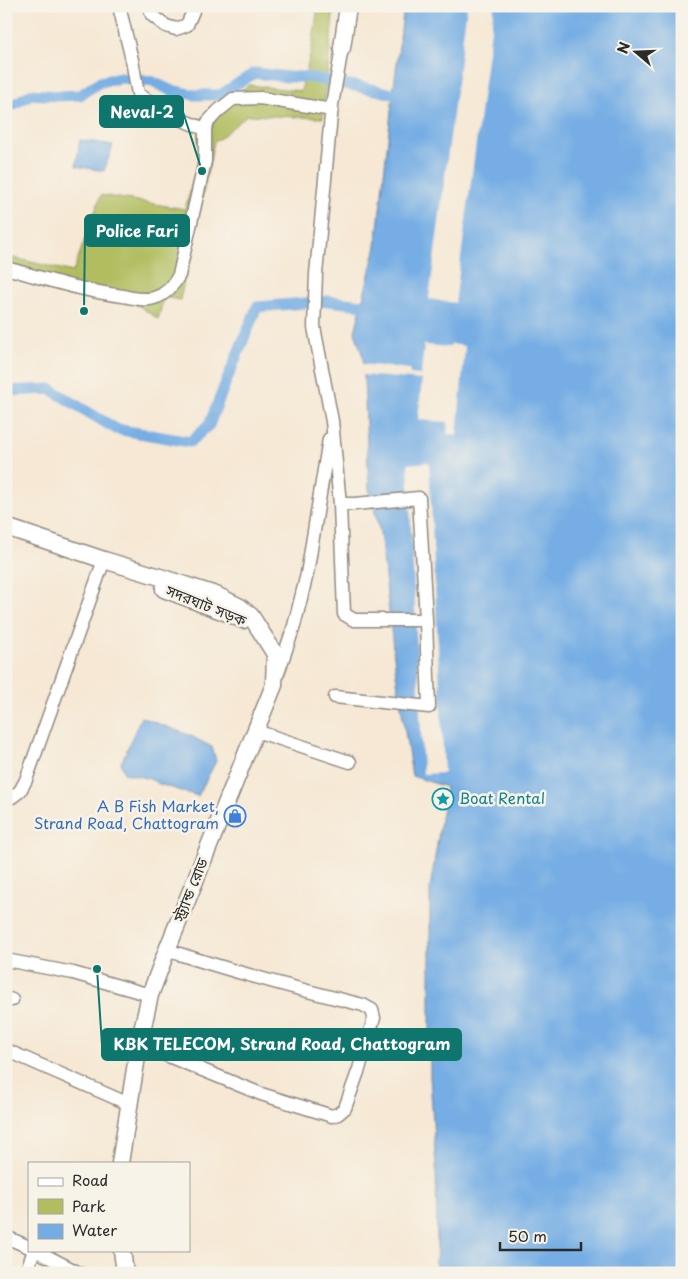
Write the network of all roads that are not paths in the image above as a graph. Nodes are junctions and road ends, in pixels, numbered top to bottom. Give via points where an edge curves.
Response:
1 (119, 6) edge
2 (149, 6) edge
3 (194, 6) edge
4 (348, 6) edge
5 (342, 48) joint
6 (332, 108) junction
7 (205, 129) junction
8 (6, 268) edge
9 (332, 421) junction
10 (340, 504) junction
11 (6, 526) edge
12 (6, 536) edge
13 (103, 564) junction
14 (426, 620) junction
15 (259, 627) joint
16 (274, 685) junction
17 (335, 697) dead end
18 (256, 730) junction
19 (350, 762) dead end
20 (6, 795) edge
21 (166, 950) junction
22 (6, 960) edge
23 (150, 995) junction
24 (139, 1044) junction
25 (6, 1050) edge
26 (129, 1104) junction
27 (120, 1162) edge
28 (6, 1237) edge
29 (28, 1247) edge
30 (34, 1252) edge
31 (39, 1252) edge
32 (122, 1252) edge
33 (26, 1273) edge
34 (79, 1273) edge
35 (125, 1273) edge

1 - 7 street via 138,94 162,110
2 - 3 street via 152,15 176,29 187,25
4 - 5 main road
5 - 6 street
6 - 7 street via 260,98 233,99 218,111
6 - 9 street via 314,326
7 - 8 street via 205,161 179,275 162,294 145,299 100,293
9 - 10 street
9 - 16 street via 307,574
10 - 14 street via 344,614 354,620
10 - 14 street via 419,498
11 - 13 main road, সদরঘাট সড়ক
12 - 13 main road, সদরঘাট সড়ক
13 - 15 main road, সদরঘাট সড়ক via 160,576 216,595 240,607
13 - 20 street via 26,780 12,797
14 - 17 street via 429,707
15 - 16 main road, স্ট্র্যান্ড রোড via 275,654
16 - 18 main road, স্ট্র্যান্ড রোড
18 - 19 street
18 - 21 main road, স্ট্র্যান্ড রোড
21 - 23 main road, স্ট্র্যান্ড রোড
21 - 24 street via 285,986 363,1005 372,1010 374,1018 345,1108 332,1116 261,1094
22 - 23 street via 73,973
23 - 24 main road, স্ট্র্যান্ড রোড
24 - 26 main road, স্ট্র্যান্ড রোড
25 - 26 street
26 - 27 main road, স্ট্র্যান্ড রোড
28 - 29 street
30 - 33 street
31 - 34 street
32 - 35 main road

